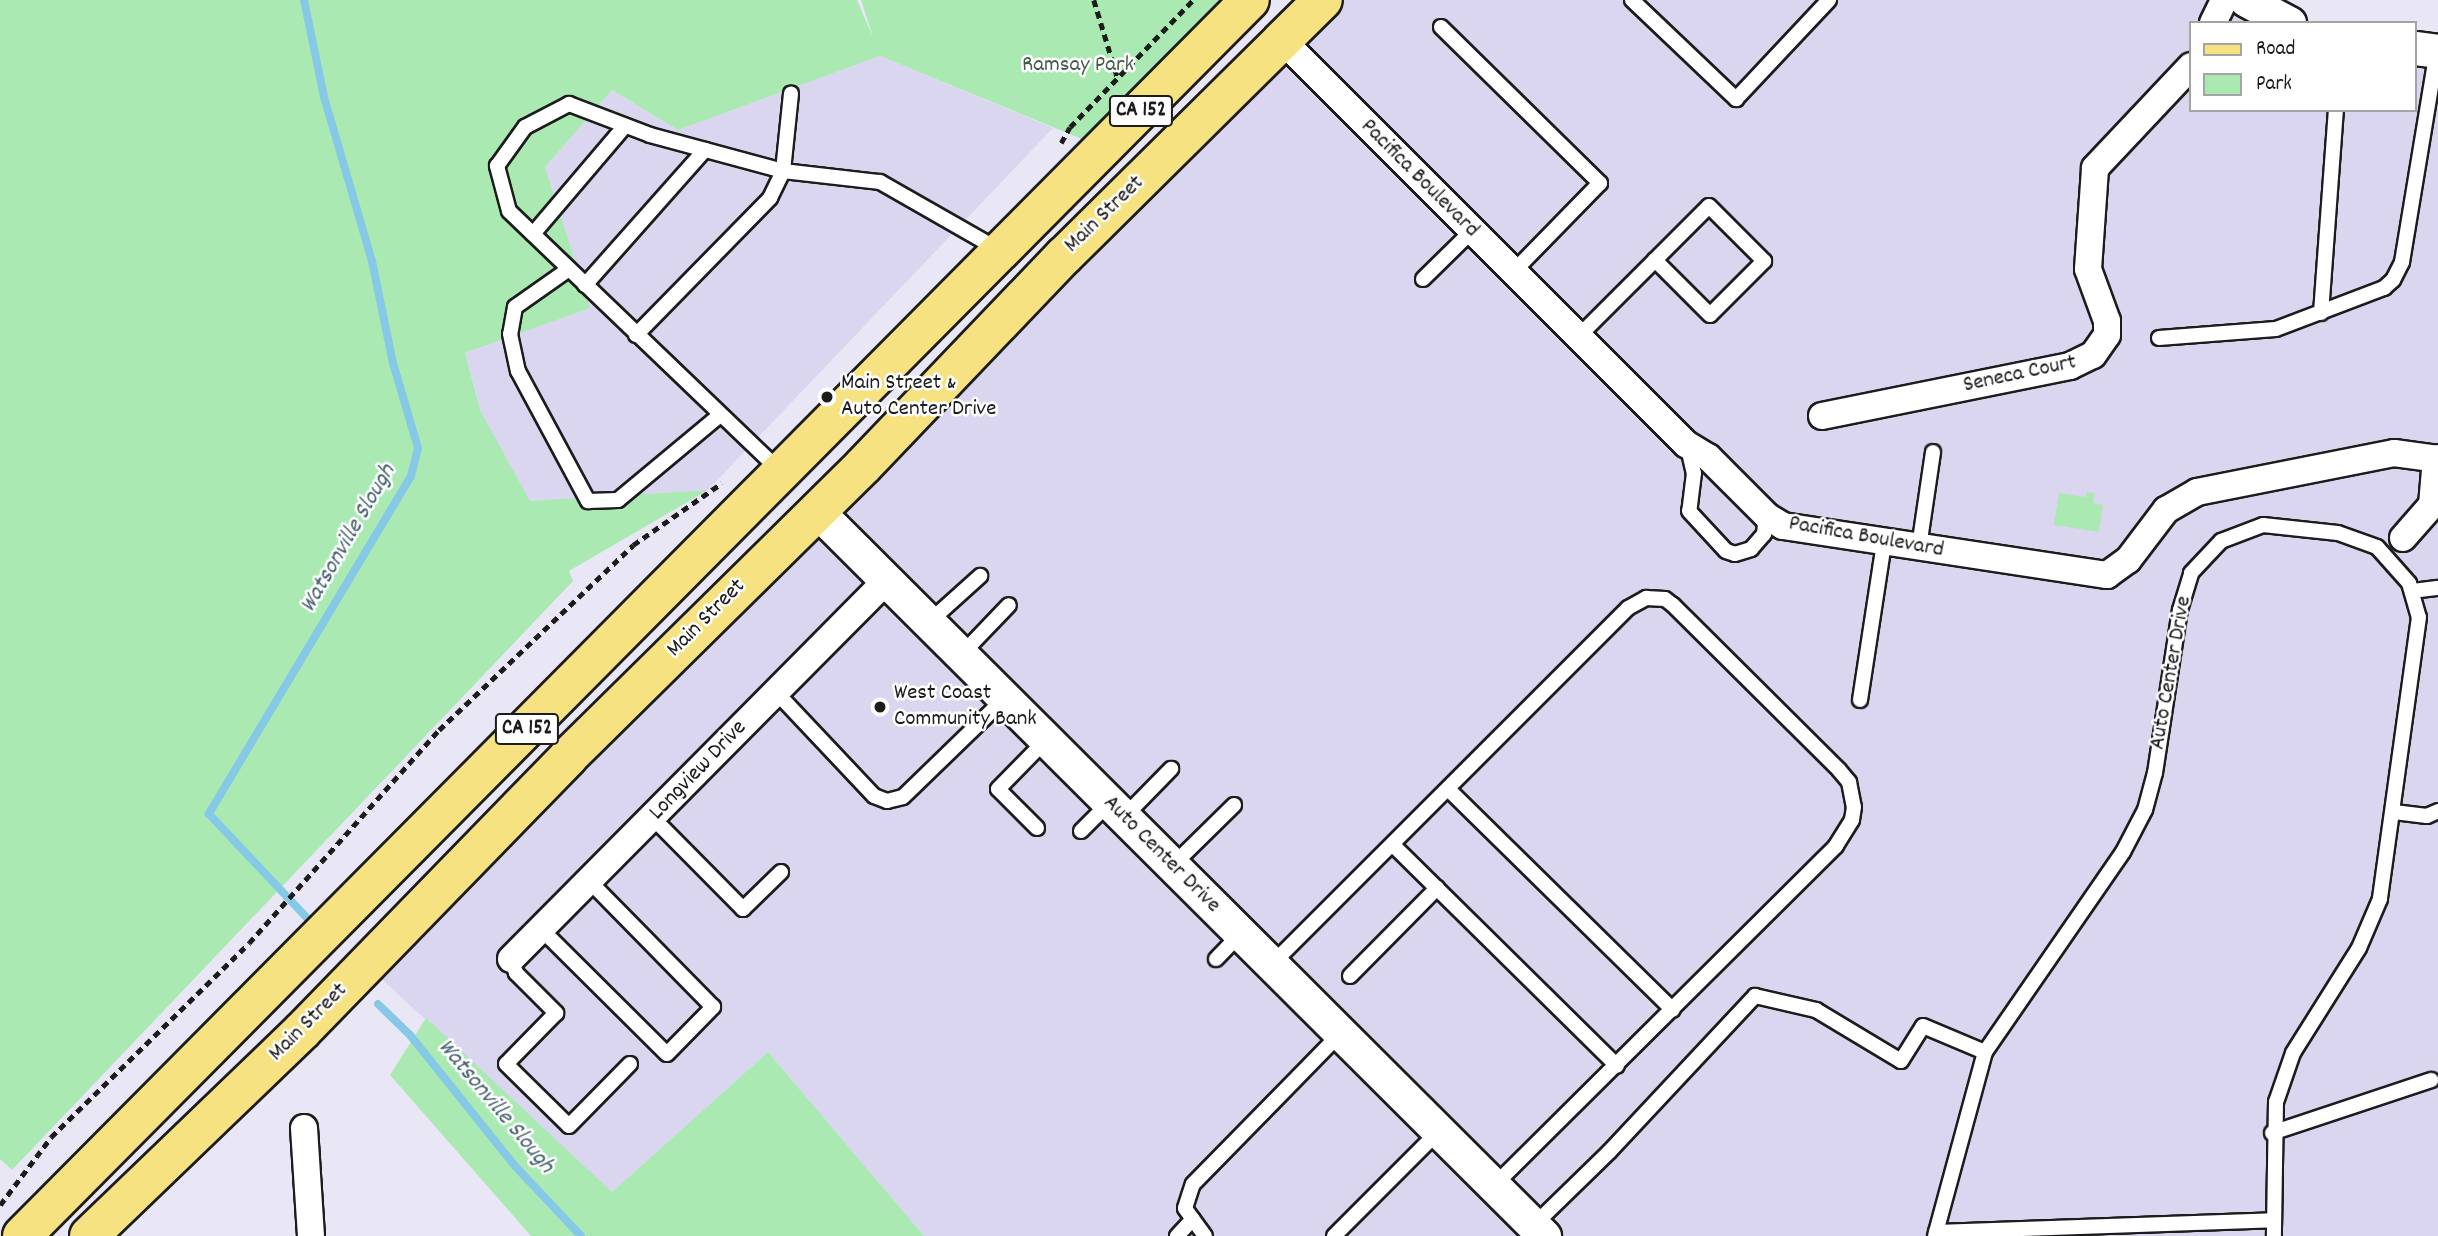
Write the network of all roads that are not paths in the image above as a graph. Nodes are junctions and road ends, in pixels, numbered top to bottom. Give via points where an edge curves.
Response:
1 (1250, 0) edge
2 (1323, 0) edge
3 (1632, 0) edge
4 (1829, 0) edge
5 (2224, 0) edge
6 (2246, 0) edge
7 (2214, 21) edge
8 (2285, 21) edge
9 (1441, 27) dead end
10 (1283, 41) junction
11 (2430, 50) edge
12 (2190, 67) edge
13 (791, 93) dead end
14 (2336, 112) edge
15 (625, 126) junction
16 (705, 150) junction
17 (783, 171) junction
18 (1471, 232) junction
19 (533, 234) junction
20 (1000, 251) junction
21 (1655, 260) junction
22 (569, 269) junction
23 (1513, 272) junction
24 (1423, 279) dead end
25 (585, 285) junction
26 (2320, 313) junction
27 (636, 335) junction
28 (1578, 337) junction
29 (2160, 338) dead end
30 (720, 415) junction
31 (1822, 416) dead end
32 (1686, 444) junction
33 (1933, 452) dead end
34 (2437, 458) edge
35 (781, 472) junction
36 (817, 511) junction
37 (1772, 527) junction
38 (2403, 538) dead end
39 (1884, 543) junction
40 (1919, 547) junction
41 (980, 576) dead end
42 (885, 582) junction
43 (2438, 588) edge
44 (2412, 591) junction
45 (1009, 605) dead end
46 (928, 624) junction
47 (960, 655) junction
48 (776, 692) junction
49 (1004, 699) junction
50 (1860, 700) dead end
51 (1046, 740) junction
52 (1171, 769) dead end
53 (1448, 789) junction
54 (1234, 805) dead end
55 (1116, 810) junction
56 (2438, 811) edge
57 (2394, 812) junction
58 (653, 818) junction
59 (1037, 828) dead end
60 (1081, 831) dead end
61 (1394, 846) junction
62 (1172, 866) junction
63 (781, 872) dead end
64 (590, 882) junction
65 (1437, 888) junction
66 (541, 929) junction
67 (1240, 934) junction
68 (512, 959) joint
69 (1216, 959) dead end
70 (1271, 965) junction
71 (1350, 975) dead end
72 (1673, 1010) junction
73 (1340, 1034) junction
74 (1985, 1052) junction
75 (630, 1064) dead end
76 (1617, 1066) junction
77 (2431, 1080) dead end
78 (304, 1128) dead end
79 (1438, 1132) junction
80 (2272, 1133) junction
81 (1493, 1187) junction
82 (1193, 1219) junction
83 (2274, 1220) junction
84 (1538, 1231) edge
85 (1936, 1234) edge
86 (22, 1236) edge
87 (89, 1236) edge
88 (311, 1236) edge
89 (1177, 1236) edge
90 (1205, 1236) edge
91 (1334, 1236) edge
92 (2274, 1236) edge

1 - 20 main road, CA 152
2 - 10 main road, Main Street / CA 152
3 - 4 lane via 1736,99
5 - 7 street
6 - 8 street
9 - 23 lane via 1600,183
10 - 18 street, Pacifica Boulevard
10 - 36 main road, Main Street / CA 152 via 1064,256
11 - 26 lane via 2399,270 2384,288
12 - 31 street, Seneca Court via 2095,168 2088,269 2107,321 2106,335 2094,355 2070,366
13 - 17 lane
14 - 26 lane
15 - 16 lane
15 - 19 lane
15 - 19 lane via 569,104 525,127 497,166 509,211
16 - 17 lane
16 - 25 lane
17 - 20 lane via 880,182
17 - 27 lane via 771,198
18 - 23 street, Pacifica Boulevard
18 - 24 lane
19 - 22 lane
20 - 35 main road, CA 152
21 - 21 lane via 1709,206 1765,261 1710,315
21 - 28 lane
22 - 25 lane
22 - 30 lane via 515,307 510,334 518,371 588,501 618,500
23 - 28 street, Pacifica Boulevard
25 - 27 lane
26 - 29 lane via 2276,329
27 - 30 lane
28 - 32 street, Pacifica Boulevard
30 - 35 lane
32 - 37 street, Pacifica Boulevard via 1708,457
32 - 37 lane via 1694,464 1689,505 1696,523 1730,554 1747,551
33 - 40 lane
34 - 38 street via 2432,505
34 - 40 street, Pacifica Boulevard via 2394,453 2197,492 2166,510 2128,560 2106,575
35 - 36 main road, Auto Center Drive
35 - 86 main road, CA 152
36 - 42 street, Auto Center Drive
36 - 87 main road, Main Street / CA 152 via 568,757 302,1031
37 - 39 street, Pacifica Boulevard
39 - 40 street, Pacifica Boulevard
39 - 50 lane
41 - 46 lane
42 - 46 street, Auto Center Drive
42 - 48 street, Longview Drive
43 - 44 lane
44 - 57 lane, Auto Center Drive via 2418,633
44 - 74 lane, Auto Center Drive via 2395,564 2377,548 2354,537 2309,528 2248,528 2221,541 2200,561 2180,610 2145,810 2123,852
45 - 47 lane
46 - 47 street, Auto Center Drive
47 - 49 street, Auto Center Drive
48 - 49 lane via 874,796 887,801 903,797
48 - 58 street, Longview Drive
49 - 51 street, Auto Center Drive
51 - 55 street, Auto Center Drive
51 - 59 lane via 998,789
52 - 55 lane
53 - 61 lane
53 - 72 lane
53 - 72 lane via 1628,608 1656,597 1682,614 1839,770 1849,782 1854,807 1849,827 1836,846
54 - 62 lane
55 - 60 lane
55 - 62 street, Auto Center Drive
56 - 57 lane via 2427,816
57 - 80 lane, Auto Center Drive via 2374,915 2293,1053 2276,1102
58 - 63 lane via 743,909
58 - 64 street, Longview Drive
61 - 65 lane
61 - 70 lane
62 - 67 street, Auto Center Drive
64 - 66 street, Longview Drive
64 - 66 lane via 713,1007 667,1054
65 - 71 lane
65 - 76 lane
66 - 68 street, Longview Drive
67 - 69 lane
67 - 70 street, Auto Center Drive
68 - 75 lane via 516,973 556,1013 506,1063 569,1126
70 - 73 street, Auto Center Drive
72 - 76 lane
73 - 79 street, Auto Center Drive
73 - 82 lane via 1193,1184 1185,1208
74 - 84 lane via 1923,1026 1901,1061 1816,1010 1755,996
74 - 85 lane, Auto Center Drive
76 - 81 lane
77 - 80 lane
78 - 88 street
79 - 81 street, Auto Center Drive
79 - 91 lane
80 - 83 lane, Auto Center Drive
81 - 84 street, Auto Center Drive
82 - 89 lane
82 - 90 lane
83 - 85 lane
83 - 92 lane, Auto Center Drive

